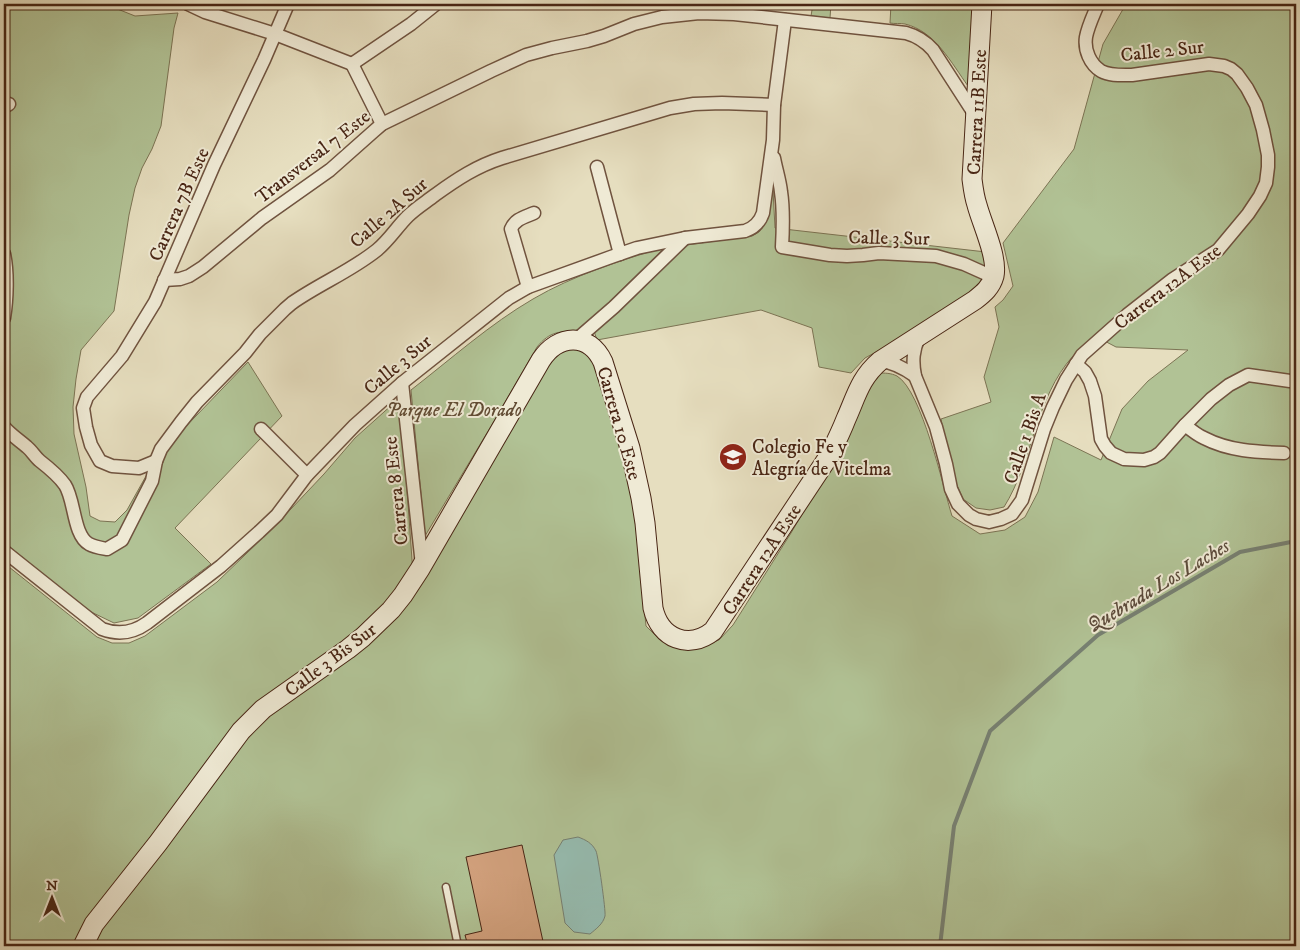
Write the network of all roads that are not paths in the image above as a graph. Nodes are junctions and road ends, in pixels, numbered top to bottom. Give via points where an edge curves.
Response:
1 (188, 4) edge
2 (288, 4) edge
3 (436, 4) edge
4 (982, 4) edge
5 (1098, 4) edge
6 (785, 20) junction
7 (275, 34) junction
8 (352, 64) junction
9 (1231, 69) joint
10 (774, 106) junction
11 (975, 115) junction
12 (382, 124) junction
13 (773, 140) junction
14 (597, 167) dead end
15 (534, 213) dead end
16 (685, 238) junction
17 (4, 254) edge
18 (620, 254) junction
19 (994, 277) junction
20 (164, 280) junction
21 (528, 287) junction
22 (4, 318) edge
23 (919, 337) junction
24 (576, 340) junction
25 (880, 362) junction
26 (1076, 364) junction
27 (915, 376) junction
28 (1290, 381) dead end
29 (402, 383) junction
30 (1185, 425) junction
31 (4, 427) edge
32 (261, 429) dead end
33 (1284, 453) dead end
34 (156, 461) junction
35 (307, 475) junction
36 (4, 551) edge
37 (422, 565) junction
38 (668, 634) joint
39 (446, 888) dead end
40 (83, 946) edge
41 (458, 946) edge

1 - 7 street
2 - 7 street, Carrera 7B Este
3 - 8 street
4 - 11 street, Carrera 11B Este
5 - 9 street, Calle 2 Sur via 1086,42 1088,56 1101,71 1119,76 1209,64
6 - 10 street
6 - 11 street via 914,35 933,50
6 - 12 street, Transversal 7 Este via 699,13 648,20 587,41 526,55
7 - 8 street
7 - 20 street, Carrera 7B Este
8 - 12 street
9 - 26 street, Carrera 12A Este via 1256,105 1266,140 1268,167 1260,196 1218,250 1173,279 1127,315 1091,346
10 - 13 street
10 - 34 street, Calle 2A Sur via 722,103 670,108 490,161 469,172 416,209 386,242 356,265 285,309 197,402 161,449
11 - 19 street, Carrera 11B Este via 972,178 993,257
12 - 20 street, Transversal 7 Este via 330,170 262,218 203,267 189,276
13 - 16 street, Calle 3 Sur via 763,213 755,226 745,231
13 - 19 street, Calle 3 Sur via 783,206 782,247 846,256 878,253 936,256
14 - 18 street
15 - 21 street via 517,220 511,229
16 - 18 street, Calle 3 Sur
16 - 24 street
17 - 22 street via 7,292
18 - 21 street, Calle 3 Sur
19 - 23 street, Carrera 12A Este via 984,293
20 - 34 street, Carrera 7B Este via 155,302 122,356 86,397 83,408 91,445 100,461 112,466 139,468
21 - 29 street, Calle 3 Sur via 509,298
23 - 25 street, Carrera 12A Este
23 - 27 street via 913,356
24 - 37 street, Calle 3 Bis Sur via 562,342 545,354
24 - 38 street, Carrera 10 Este via 592,347 605,368 630,448 641,498 655,614
25 - 27 street via 900,366
25 - 38 street, Carrera 12A Este via 859,386 829,456 717,626 704,637 692,640
26 - 27 street, Calle 1 Bis A via 1047,422 1022,500 1012,514 989,522 969,515 958,504 951,489 936,427
26 - 30 street via 1090,381 1101,439 1111,453 1124,459 1154,457
28 - 30 street via 1248,375 1212,399
29 - 35 street, Calle 3 Sur via 355,425
29 - 37 street, Carrera 8 Este
30 - 33 street via 1202,438 1233,449
31 - 34 street, Calle 2A Sur via 66,486 78,531 87,543 98,548 107,549 122,540 150,486
32 - 35 street
35 - 36 street, Calle 3 Sur via 277,514 228,560 142,627 129,632 109,631 96,625
37 - 40 street, Calle 3 Bis Sur via 390,610 363,637 263,709 241,731 94,924
39 - 41 lane

